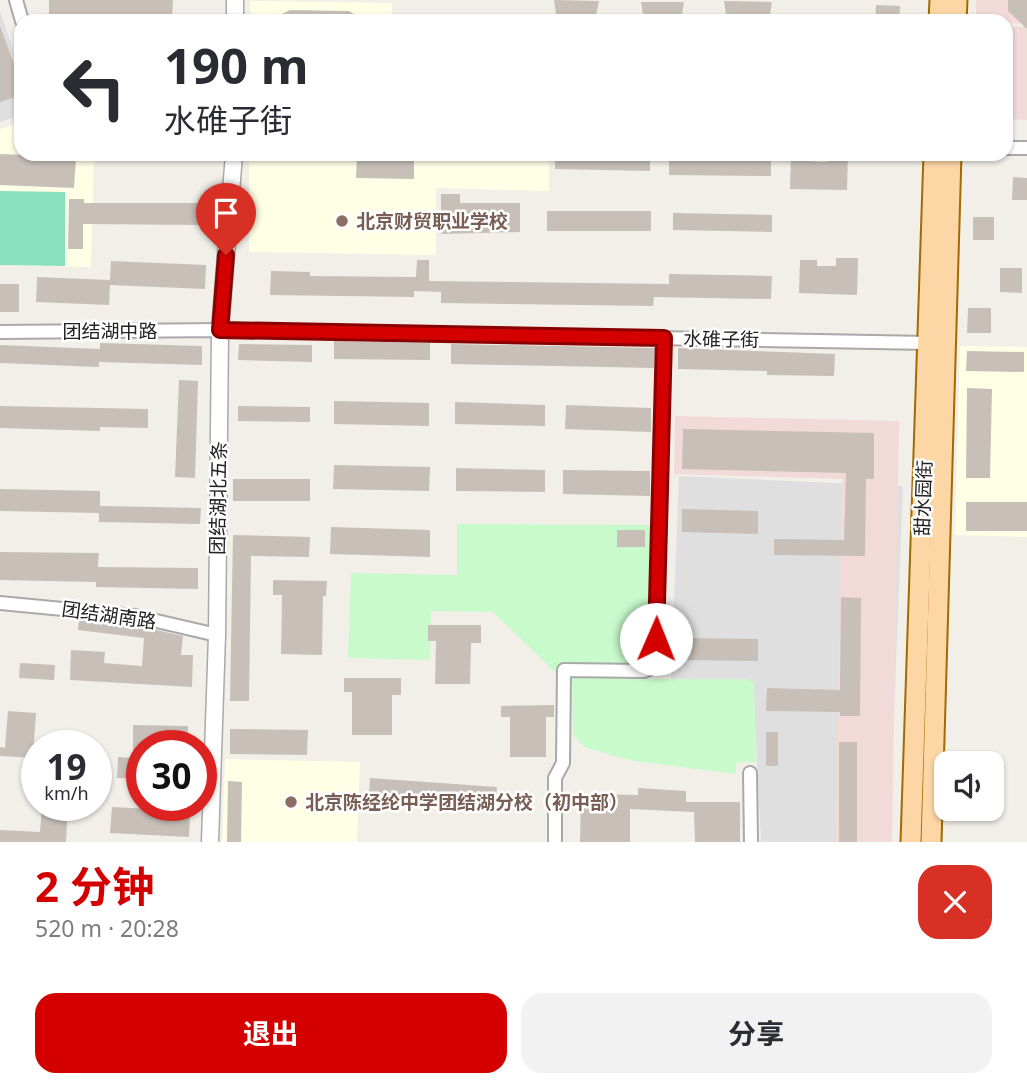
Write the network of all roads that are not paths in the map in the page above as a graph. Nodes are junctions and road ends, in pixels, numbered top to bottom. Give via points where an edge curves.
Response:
1 (233, 161) edge
2 (934, 161) edge
3 (951, 161) edge
4 (220, 330) junction
5 (0, 332) edge
6 (664, 338) junction
7 (929, 343) junction
8 (0, 603) edge
9 (217, 635) junction
10 (750, 773) dead end
11 (211, 842) edge
12 (555, 842) edge
13 (751, 842) edge
14 (911, 842) edge
15 (931, 842) edge

1 - 4 street, 团结湖北五条
2 - 7 main road, 甜水园街
3 - 15 main road, 甜水园街
4 - 5 street, 团结湖中路
4 - 6 street, 水碓子街
4 - 9 street, 团结湖北五条
6 - 7 street, 水碓子街
6 - 12 street via 656,666 644,671 564,670 563,762 555,778
7 - 14 main road, 甜水园街
8 - 9 street, 团结湖南路 via 135,616
9 - 11 street, 团结湖北五条
10 - 13 street

